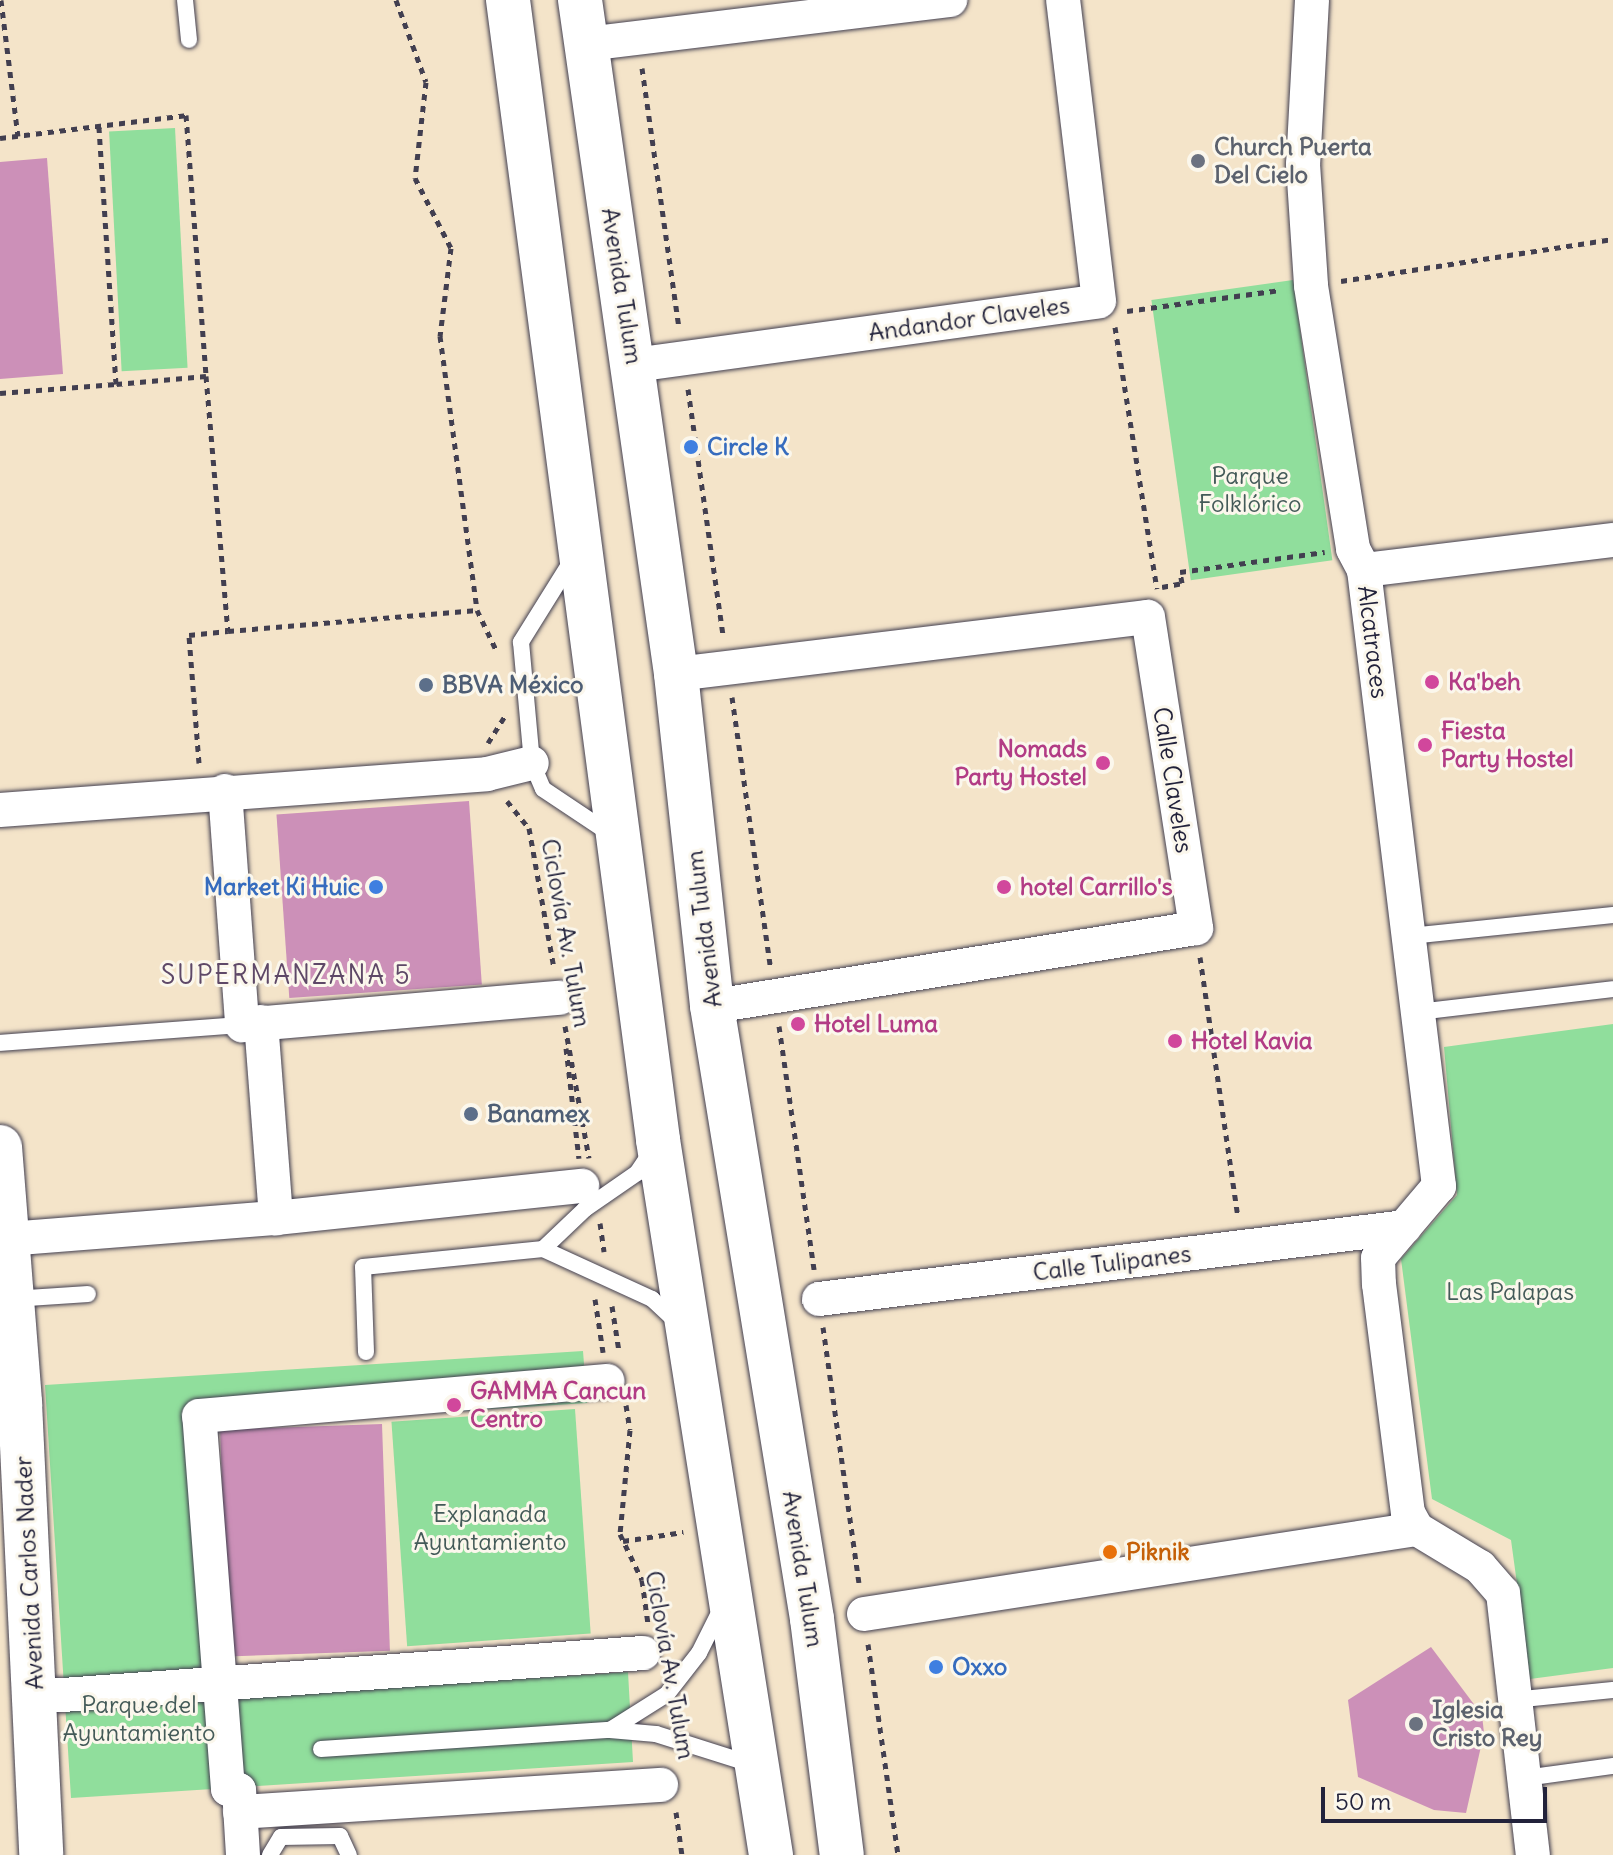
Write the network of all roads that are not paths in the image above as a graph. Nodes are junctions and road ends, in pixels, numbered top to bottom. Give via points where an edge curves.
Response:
1 (185, 0) edge
2 (580, 0) edge
3 (950, 0) edge
4 (1063, 0) edge
5 (1312, 0) edge
6 (503, 9) edge
7 (189, 40) dead end
8 (586, 44) junction
9 (634, 365) junction
10 (1613, 540) edge
11 (577, 552) junction
12 (1358, 559) junction
13 (676, 674) junction
14 (532, 763) junction
15 (213, 792) junction
16 (0, 810) edge
17 (617, 838) junction
18 (1613, 915) edge
19 (1410, 936) junction
20 (1613, 989) edge
21 (560, 998) road end
22 (712, 1006) junction
23 (1418, 1012) junction
24 (251, 1024) junction
25 (0, 1043) edge
26 (658, 1140) junction
27 (0, 1147) edge
28 (590, 1193) junction
29 (276, 1218) junction
30 (1405, 1227) junction
31 (7, 1239) junction
32 (543, 1249) junction
33 (88, 1294) dead end
34 (819, 1299) road end
35 (6, 1300) edge
36 (686, 1330) junction
37 (366, 1352) dead end
38 (618, 1383) road end
39 (11, 1446) edge
40 (1417, 1529) junction
41 (729, 1593) junction
42 (864, 1614) road end
43 (647, 1646) road end
44 (220, 1686) junction
45 (1613, 1690) edge
46 (35, 1697) junction
47 (1513, 1700) junction
48 (610, 1730) junction
49 (321, 1749) dead end
50 (757, 1766) junction
51 (1613, 1766) edge
52 (1525, 1778) junction
53 (668, 1790) road end
54 (240, 1812) junction
55 (41, 1855) edge
56 (243, 1855) edge
57 (270, 1855) edge
58 (349, 1855) edge
59 (771, 1855) edge
60 (842, 1855) edge
61 (1533, 1855) edge

1 - 7 lane
2 - 8 main road, Avenida Tulum
3 - 8 street
4 - 9 street, Andandor Claveles via 1099,301
5 - 12 street, Alcatraces via 1303,164 1311,286
6 - 11 main road
8 - 9 main road, Avenida Tulum
9 - 13 main road, Avenida Tulum
10 - 12 street
11 - 14 lane via 521,642
11 - 17 main road
12 - 19 street, Alcatraces
13 - 22 main road, Avenida Tulum
13 - 22 street, Calle Claveles via 1152,602 1196,928
14 - 15 street via 493,773
14 - 17 lane via 543,789
15 - 16 street
15 - 24 street
17 - 26 main road
18 - 19 lane
19 - 23 street, Alcatraces
20 - 23 lane
21 - 24 street
22 - 60 main road, Avenida Tulum via 812,1619
23 - 30 street, Alcatraces via 1439,1186
24 - 25 lane
24 - 29 street
26 - 28 lane via 637,1173
26 - 36 main road
27 - 31 main road, Avenida Carlos Nader
28 - 29 street
28 - 32 lane
29 - 31 street
30 - 34 street, Calle Tulipanes
30 - 40 street, Alcatraces via 1378,1258 1379,1284 1408,1513
31 - 35 main road, Avenida Carlos Nader
32 - 36 lane via 652,1299
32 - 37 lane via 363,1267
33 - 35 lane
35 - 39 main road, Avenida Carlos Nader
36 - 41 main road
38 - 44 street via 199,1416
39 - 46 main road, Avenida Carlos Nader
40 - 42 street
40 - 47 street via 1480,1567 1503,1593
41 - 48 lane via 699,1653 667,1694
41 - 50 main road
43 - 44 street
44 - 46 street
44 - 54 street via 228,1789 239,1790
45 - 47 lane
46 - 55 main road, Avenida Carlos Nader
47 - 52 street
48 - 49 lane
48 - 50 lane via 656,1734
50 - 59 main road
51 - 52 lane
52 - 61 street
53 - 54 street
54 - 56 street
57 - 58 lane via 281,1837 340,1836

